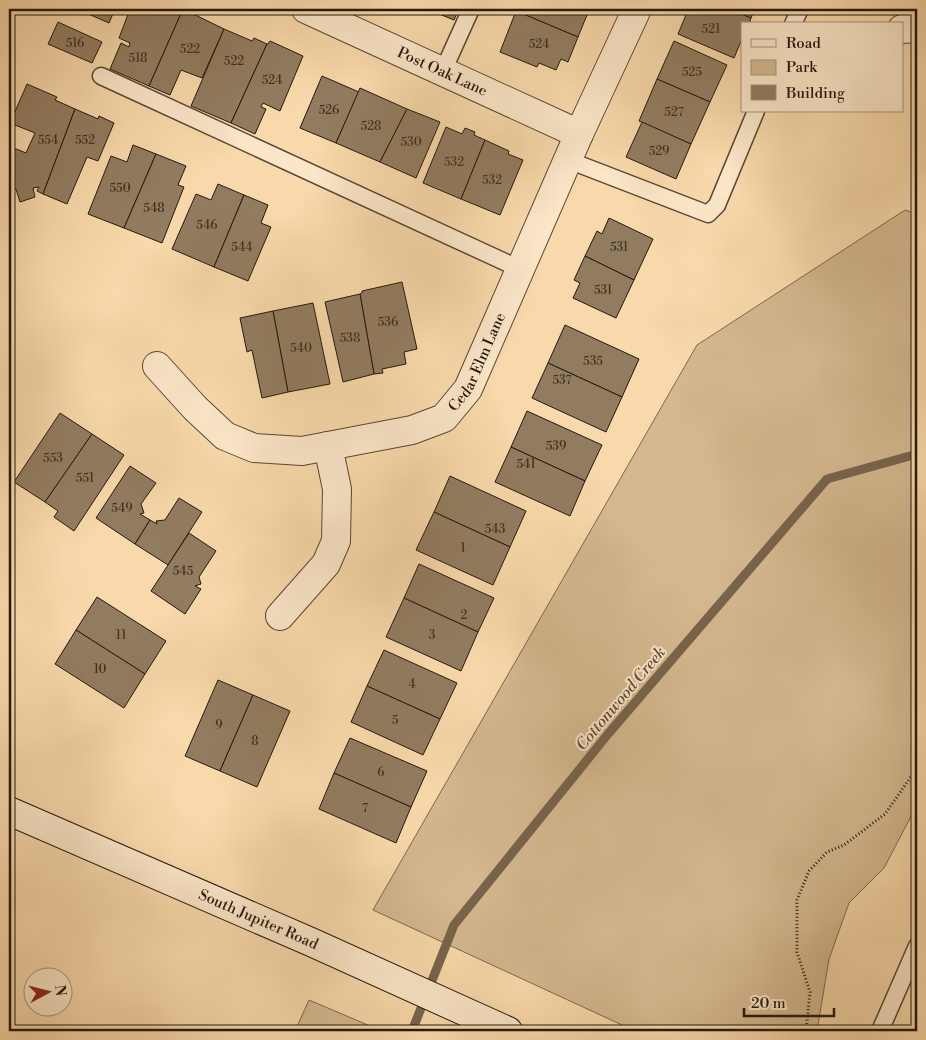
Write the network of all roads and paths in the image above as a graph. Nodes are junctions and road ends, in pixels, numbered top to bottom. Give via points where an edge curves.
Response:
1 (306, 9) edge
2 (472, 9) edge
3 (637, 9) edge
4 (800, 9) edge
5 (794, 22) edge
6 (917, 28) edge
7 (904, 29) edge
8 (443, 71) junction
9 (102, 76) dead end
10 (756, 112) edge
11 (579, 134) junction
12 (568, 160) junction
13 (520, 269) junction
14 (157, 366) dead end
15 (328, 446) junction
16 (280, 616) dead end
17 (917, 768) edge
18 (9, 812) edge
19 (917, 946) edge
20 (508, 1031) edge
21 (806, 1031) edge
22 (880, 1031) edge

1 - 8 street, Post Oak Lane
2 - 8 lane
3 - 11 street, Cedar Elm Lane
4 - 5 lane
6 - 7 street
8 - 11 street, Post Oak Lane
9 - 13 lane
10 - 12 lane via 717,205 708,214
11 - 12 street, Cedar Elm Lane
12 - 13 street, Cedar Elm Lane
13 - 15 street, Cedar Elm Lane via 468,389 444,418 412,430
14 - 15 street, Cedar Elm Lane via 224,436 254,448 302,451
15 - 16 street via 337,489 336,541 326,564
17 - 21 path via 886,814 844,845 827,852 809,871 797,900 797,952 810,992
18 - 20 street, South Jupiter Road
19 - 22 lane

